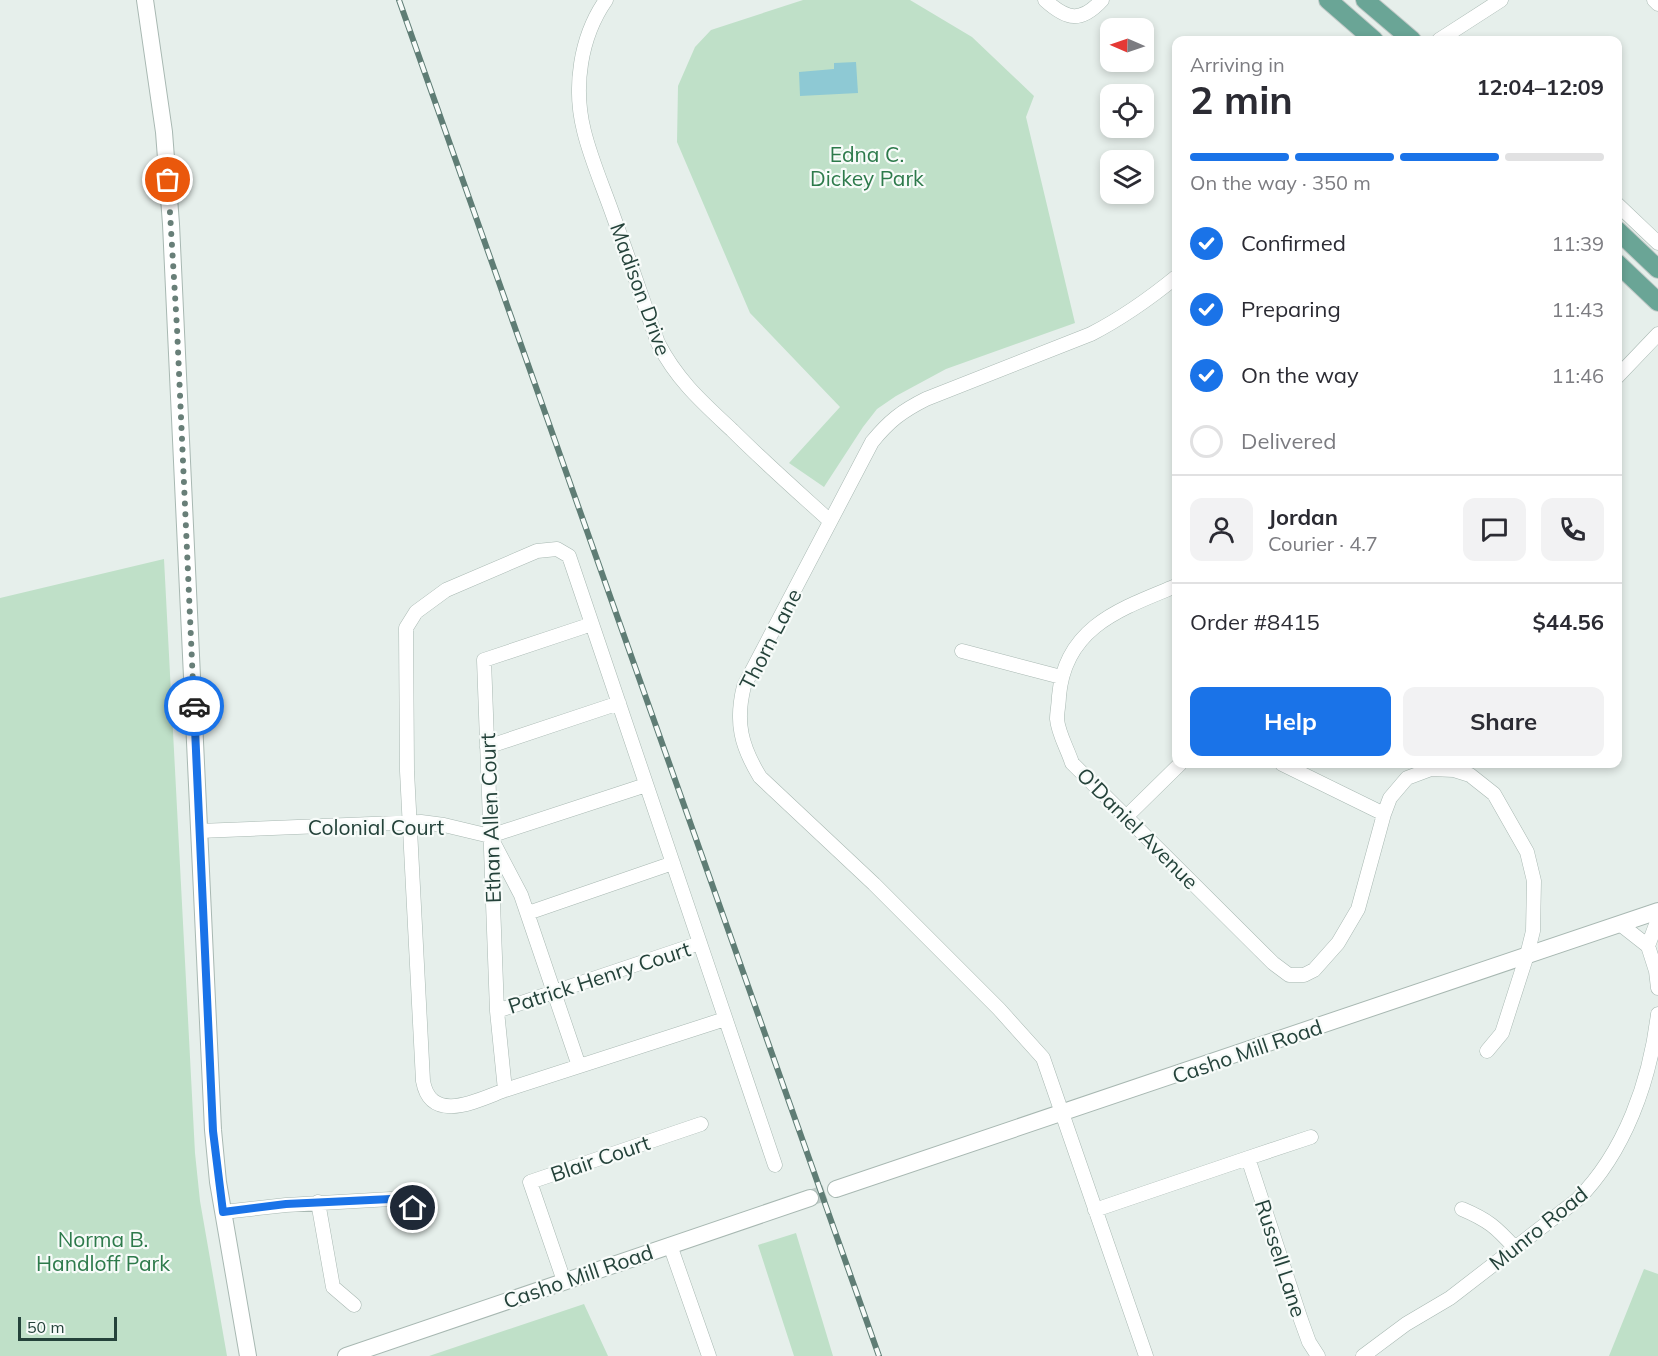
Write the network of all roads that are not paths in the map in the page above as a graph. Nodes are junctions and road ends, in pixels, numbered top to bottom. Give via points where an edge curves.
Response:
1 (145, 0) edge
2 (606, 0) edge
3 (1045, 0) edge
4 (1102, 0) edge
5 (1328, 0) edge
6 (1365, 0) edge
7 (1501, 0) edge
8 (1654, 0) edge
9 (1658, 4) edge
10 (1369, 36) edge
11 (1407, 36) edge
12 (1448, 36) edge
13 (1622, 209) edge
14 (1622, 235) edge
15 (1658, 243) edge
16 (1622, 268) edge
17 (1658, 269) edge
18 (1172, 280) edge
19 (1658, 302) edge
20 (1658, 334) edge
21 (1622, 371) edge
22 (830, 521) junction
23 (1172, 588) edge
24 (592, 624) junction
25 (962, 651) dead end
26 (1061, 677) junction
27 (619, 703) junction
28 (487, 747) junction
29 (1176, 768) edge
30 (1290, 768) edge
31 (646, 785) junction
32 (1384, 814) junction
33 (1127, 816) junction
34 (409, 823) junction
35 (199, 831) junction
36 (490, 836) junction
37 (673, 863) junction
38 (1658, 911) edge
39 (528, 912) junction
40 (1658, 919) edge
41 (1620, 924) junction
42 (700, 943) junction
43 (1648, 946) junction
44 (1527, 955) junction
45 (1658, 988) edge
46 (554, 992) junction
47 (497, 1011) junction
48 (1658, 1014) edge
49 (725, 1019) junction
50 (1487, 1051) dead end
51 (579, 1066) junction
52 (505, 1090) junction
53 (1062, 1114) junction
54 (701, 1124) dead end
55 (1311, 1137) dead end
56 (1248, 1158) junction
57 (775, 1165) dead end
58 (836, 1189) tunnel mouth
59 (810, 1198) tunnel mouth
60 (318, 1202) junction
61 (413, 1208) dead end
62 (1462, 1209) dead end
63 (1095, 1210) junction
64 (223, 1212) junction
65 (670, 1245) junction
66 (1515, 1248) junction
67 (564, 1281) junction
68 (354, 1305) dead end
69 (248, 1356) edge
70 (346, 1356) edge
71 (709, 1356) edge
72 (1146, 1356) edge
73 (1318, 1356) edge
74 (1363, 1356) edge

1 - 35 street via 164,132 171,224
2 - 22 street, Madison Drive via 586,40 582,60 579,80 584,131 658,343 685,385
3 - 4 street via 1065,16 1090,12
5 - 10 main road
6 - 11 main road
7 - 12 street
8 - 9 street
13 - 15 street
14 - 17 main road
16 - 19 main road
18 - 22 street, Thorn Lane via 1091,334 903,411 872,442
20 - 21 street
22 - 53 street, Thorn Lane via 744,686 740,702 742,743 760,777 874,884 1029,1041 1043,1058
23 - 26 street, O'Daniel Avenue via 1103,618 1076,647
24 - 27 street
24 - 28 street, Ethan Allen Court via 483,660
24 - 34 street via 569,556 557,549 537,551 446,590 416,612 406,627
25 - 26 street
26 - 33 street, O'Daniel Avenue via 1057,720 1072,763
27 - 28 street
27 - 31 street
28 - 36 street, Ethan Allen Court
29 - 33 street
30 - 32 street
31 - 36 street
31 - 37 street
32 - 33 street, O'Daniel Avenue via 1358,909 1338,942 1314,970 1304,975 1289,975 1273,963
32 - 44 street via 1390,798 1407,778 1431,769 1470,775 1494,794 1531,866 1535,900
34 - 35 street, Colonial Court
34 - 36 street, Colonial Court via 444,825
34 - 52 street via 425,1092 438,1104 456,1106
35 - 64 street via 213,1122
36 - 39 street
36 - 47 street, Ethan Allen Court
37 - 39 street
37 - 42 street
38 - 41 street, Casho Mill Road
39 - 46 street
40 - 43 street
41 - 43 street
41 - 44 street, Casho Mill Road
42 - 46 street, Patrick Henry Court
42 - 49 street
43 - 45 street
44 - 50 street via 1502,1033
44 - 53 street, Casho Mill Road
46 - 47 street, Patrick Henry Court
46 - 51 street
47 - 52 street, Ethan Allen Court
48 - 66 street, Munro Road via 1640,1092 1604,1169 1583,1193
49 - 51 street
49 - 57 street
51 - 52 street
53 - 58 street, Casho Mill Road
53 - 63 street
54 - 67 street, Blair Court via 530,1182
55 - 56 street
56 - 63 street
56 - 73 street, Russell Lane via 1301,1320
59 - 65 street, Casho Mill Road
60 - 61 street via 391,1199
60 - 64 street
60 - 68 street via 333,1287
62 - 66 street via 1484,1218
63 - 72 street
64 - 69 street
65 - 67 street, Casho Mill Road
65 - 71 street
66 - 74 street, Munro Road via 1450,1298
67 - 70 street, Casho Mill Road

